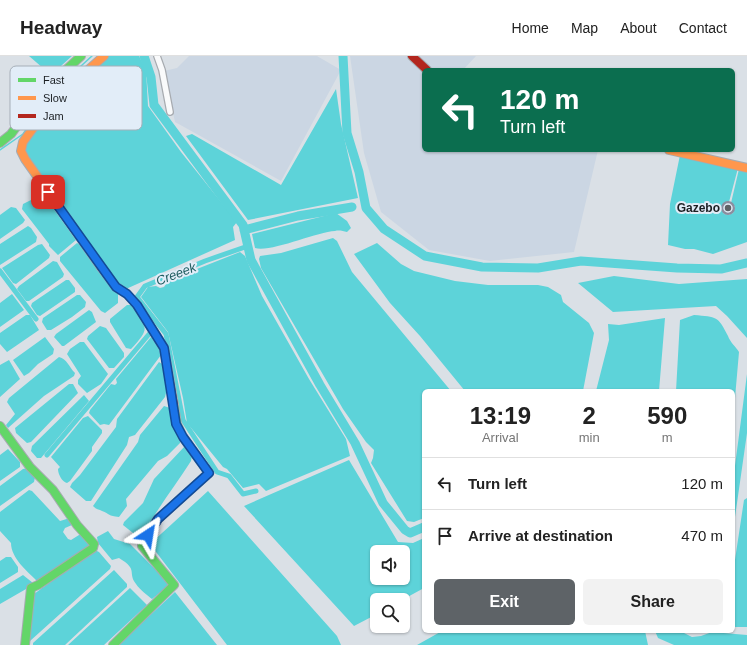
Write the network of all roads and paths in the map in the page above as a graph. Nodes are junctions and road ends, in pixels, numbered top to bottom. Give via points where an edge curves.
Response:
1 (81, 56) edge
2 (104, 56) edge
3 (157, 56) edge
4 (412, 56) edge
5 (70, 66) edge
6 (93, 66) edge
7 (425, 68) edge
8 (170, 112) dead end
9 (14, 130) edge
10 (32, 130) edge
11 (0, 143) edge
12 (677, 152) edge
13 (747, 168) edge
14 (0, 426) edge
15 (25, 645) edge
16 (113, 645) edge

1 - 5 street
2 - 6 street
3 - 8 street
4 - 7 street
9 - 11 street
10 - 16 street via 23,142 21,151 25,159 116,287 137,305 164,348 176,424 209,473 158,519 142,546 174,585
12 - 13 street
14 - 15 street via 30,467 53,490 77,525 94,544 93,548 31,588

